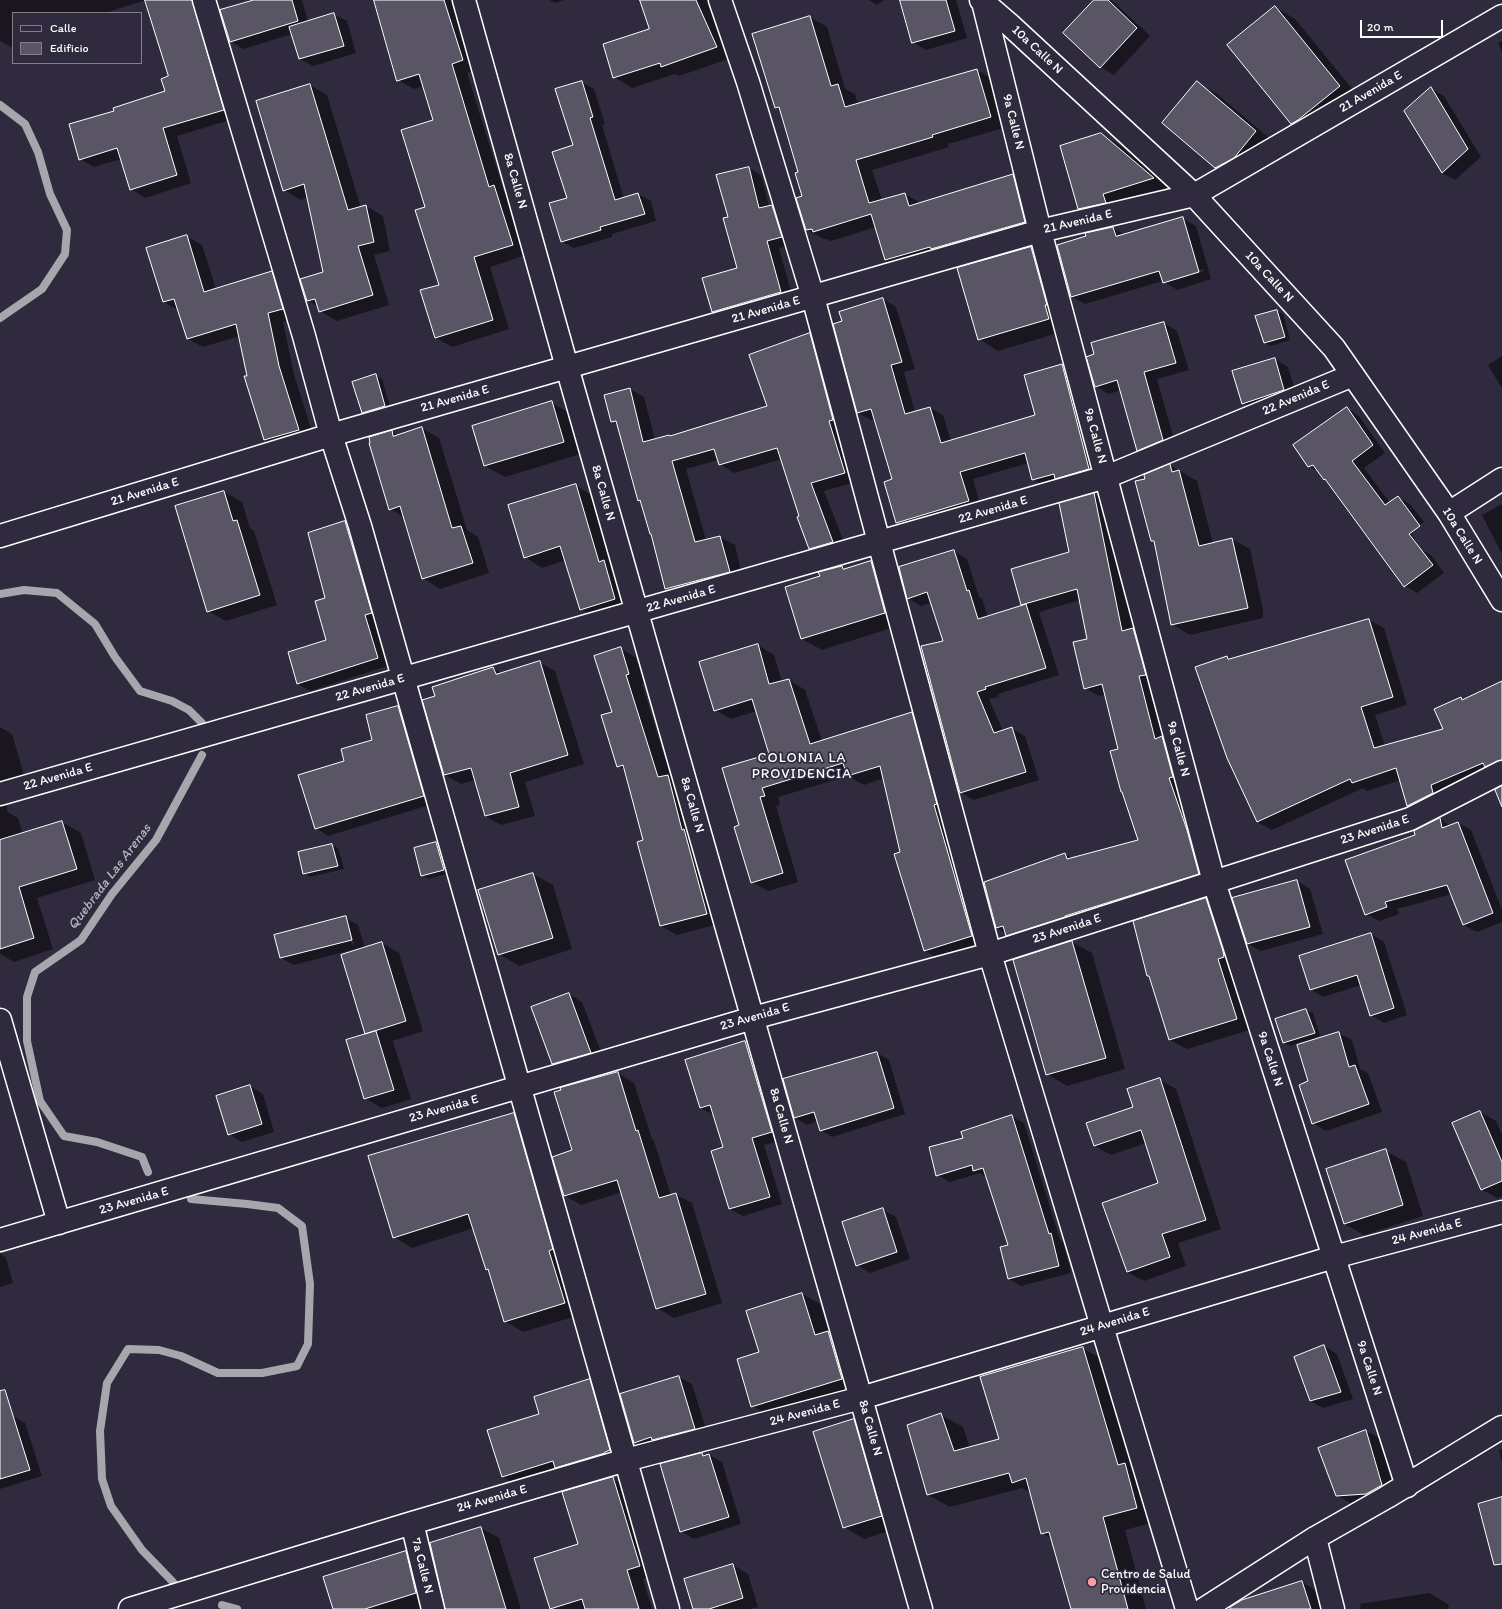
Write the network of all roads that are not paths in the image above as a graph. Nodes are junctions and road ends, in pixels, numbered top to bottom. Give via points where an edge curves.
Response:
1 (204, 0) edge
2 (464, 0) edge
3 (720, 0) edge
4 (982, 1) edge
5 (1502, 16) edge
6 (1194, 195) junction
7 (1040, 231) junction
8 (813, 296) junction
9 (567, 367) junction
10 (1353, 375) junction
11 (331, 435) junction
12 (1106, 478) junction
13 (1502, 479) edge
14 (1449, 513) junction
15 (0, 536) edge
16 (879, 542) junction
17 (1502, 600) edge
18 (637, 612) junction
19 (403, 678) junction
20 (1502, 772) edge
21 (0, 794) edge
22 (1214, 882) junction
23 (990, 954) junction
24 (753, 1018) junction
25 (0, 1020) edge
26 (520, 1086) junction
27 (1502, 1212) edge
28 (58, 1223) junction
29 (0, 1240) edge
30 (1334, 1257) junction
31 (1102, 1326) junction
32 (861, 1398) junction
33 (1502, 1427) edge
34 (626, 1460) junction
35 (1407, 1486) junction
36 (412, 1523) junction
37 (1314, 1538) junction
38 (130, 1609) edge
39 (433, 1609) edge
40 (668, 1609) edge
41 (921, 1609) edge
42 (1187, 1609) edge
43 (1204, 1609) edge
44 (1333, 1609) edge

1 - 11 street
2 - 9 street, 8a Calle N
3 - 8 street via 748,82
4 - 6 street, 10a Calle N
4 - 7 street, 9a Calle N
5 - 6 street, 21 Avenida E
6 - 7 street, 21 Avenida E
6 - 10 street, 10a Calle N via 1334,348
7 - 8 street, 21 Avenida E
7 - 12 street, 9a Calle N
8 - 9 street, 21 Avenida E
8 - 16 street
9 - 11 street, 21 Avenida E
9 - 18 street, 8a Calle N
10 - 12 street, 22 Avenida E
10 - 14 street, 10a Calle N
11 - 15 street, 21 Avenida E
11 - 19 street
12 - 16 street, 22 Avenida E
12 - 22 street, 9a Calle N
13 - 14 street
14 - 17 street, 10a Calle N
16 - 18 street, 22 Avenida E
16 - 23 street
18 - 19 street, 22 Avenida E
18 - 24 street, 8a Calle N
19 - 21 street, 22 Avenida E
19 - 26 street
20 - 22 street, 23 Avenida E via 1410,819
22 - 23 street, 23 Avenida E
22 - 30 street, 9a Calle N
23 - 24 street, 23 Avenida E
23 - 31 street
24 - 26 street, 23 Avenida E
24 - 32 street, 8a Calle N
25 - 28 street
26 - 28 street, 23 Avenida E
26 - 34 street
27 - 30 street, 24 Avenida E
28 - 29 street, 23 Avenida E
30 - 31 street, 24 Avenida E
30 - 35 street, 9a Calle N
31 - 32 street, 24 Avenida E
31 - 42 street
32 - 34 street, 24 Avenida E
32 - 41 street, 8a Calle N
33 - 35 street
34 - 36 street, 24 Avenida E
34 - 40 street
35 - 37 street
36 - 38 street, 24 Avenida E
36 - 39 street, 7a Calle N
37 - 43 street
37 - 44 street

